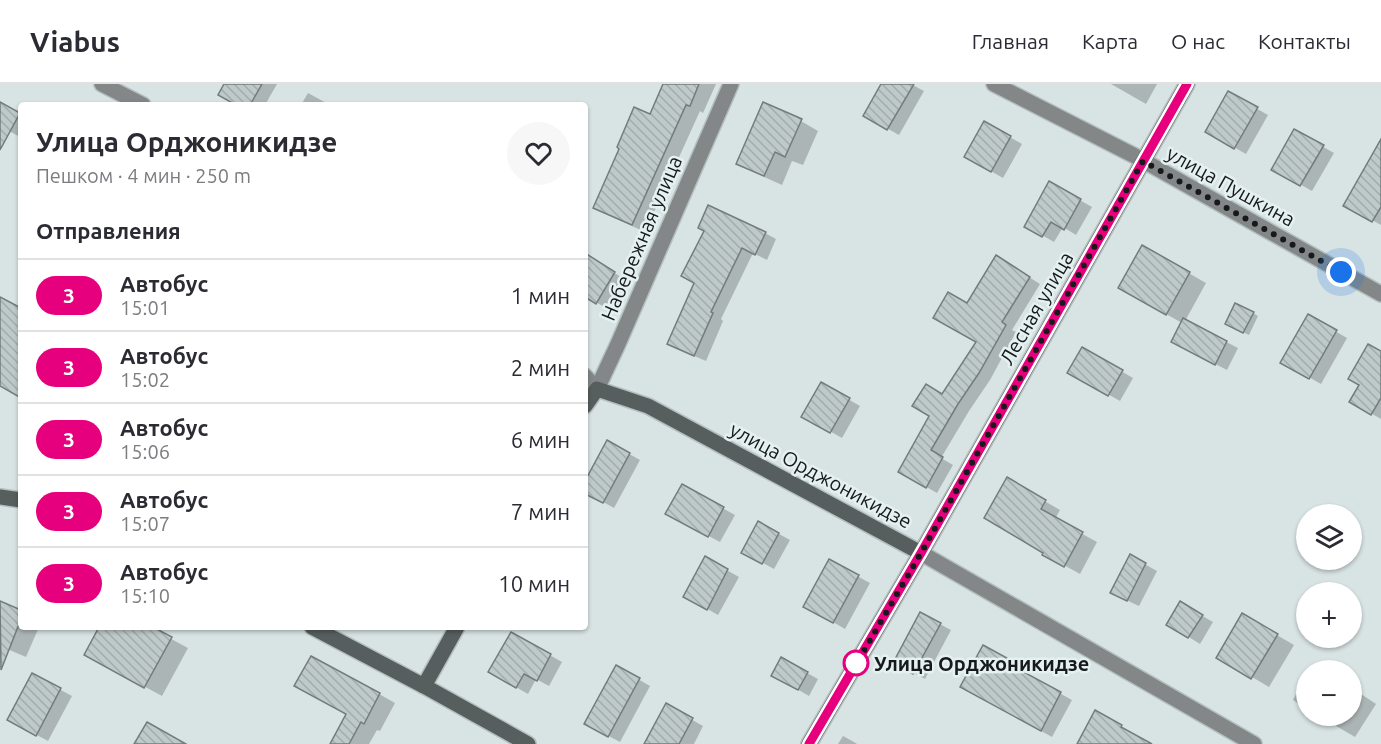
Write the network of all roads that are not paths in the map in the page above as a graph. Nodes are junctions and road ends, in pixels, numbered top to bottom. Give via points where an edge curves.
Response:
1 (102, 84) edge
2 (731, 84) edge
3 (994, 84) edge
4 (1187, 84) edge
5 (137, 102) edge
6 (1143, 161) junction
7 (1381, 294) edge
8 (588, 379) edge
9 (597, 389) junction
10 (588, 402) edge
11 (0, 497) edge
12 (18, 500) edge
13 (921, 553) junction
14 (318, 630) edge
15 (455, 630) edge
16 (424, 686) junction
17 (528, 744) edge
18 (809, 744) edge
19 (1254, 744) edge

1 - 5 street
2 - 9 street, Набережная улица
3 - 6 street, улица Пушкина
4 - 6 main road, Лесная улица
6 - 7 street, улица Пушкина
6 - 13 main road, Лесная улица
8 - 9 street, улица Орджоникидзе
9 - 10 main road, Набережная улица
9 - 13 main road, улица Орджоникидзе via 648,406
11 - 12 main road
13 - 18 main road, Лесная улица
13 - 19 street, улица Орджоникидзе
14 - 16 main road
15 - 16 main road
16 - 17 main road

